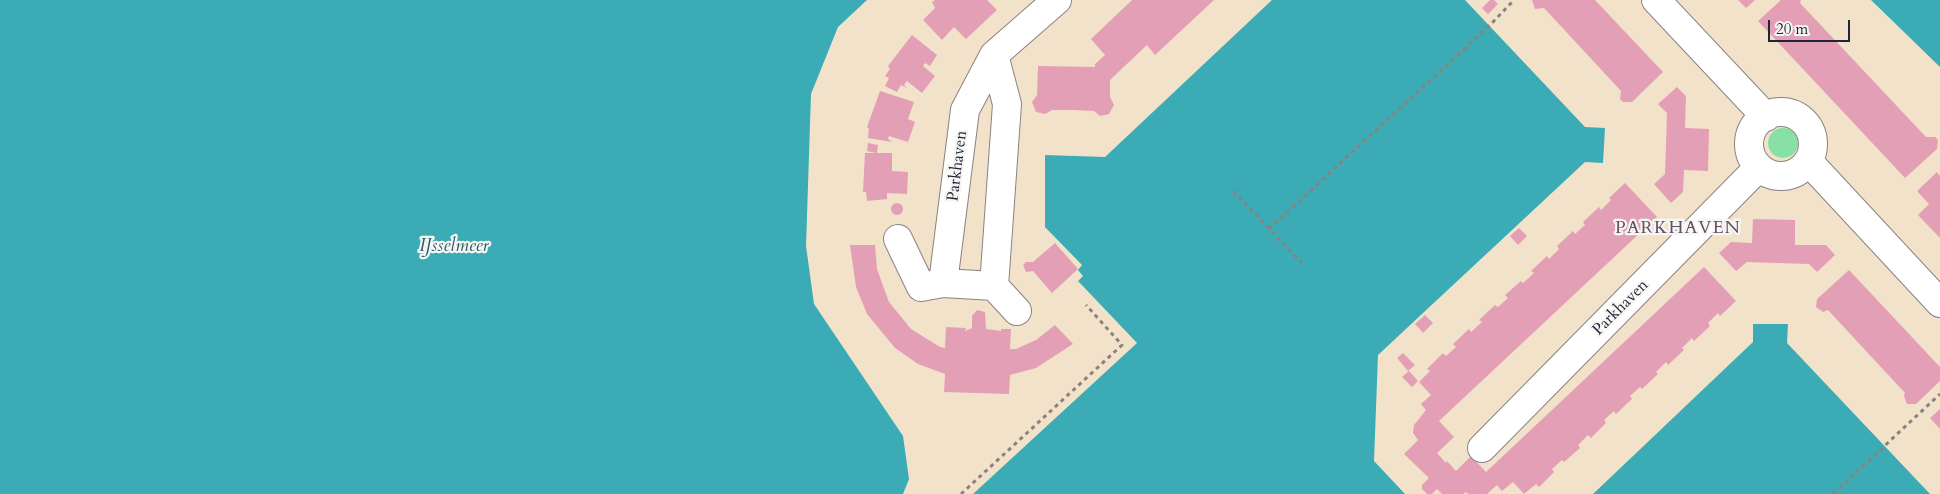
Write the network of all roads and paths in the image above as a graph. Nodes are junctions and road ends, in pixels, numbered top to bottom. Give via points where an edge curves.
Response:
1 (1057, 0) edge
2 (1514, 0) edge
3 (1656, 0) edge
4 (994, 56) junction
5 (1766, 116) junction
6 (1808, 161) junction
7 (1759, 167) junction
8 (1233, 191) dead end
9 (1269, 229) junction
10 (898, 239) dead end
11 (1302, 263) dead end
12 (944, 283) junction
13 (994, 286) junction
14 (1940, 302) edge
15 (1086, 305) dead end
16 (1016, 311) dead end
17 (1940, 394) edge
18 (1482, 448) dead end
19 (961, 494) edge
20 (1832, 494) edge

1 - 4 street, Parkhaven
2 - 9 path
3 - 5 street
4 - 12 street, Parkhaven via 965,110
4 - 13 street via 1007,104
5 - 6 street via 1786,113 1804,122 1813,141 1813,152
5 - 7 street via 1750,140 1753,159
6 - 7 street via 1794,174 1785,176 1776,176
6 - 14 street
7 - 18 street, Parkhaven
8 - 9 path
9 - 11 path
10 - 12 street via 921,287
12 - 13 street
13 - 16 street
15 - 19 path via 1122,345
17 - 20 path

